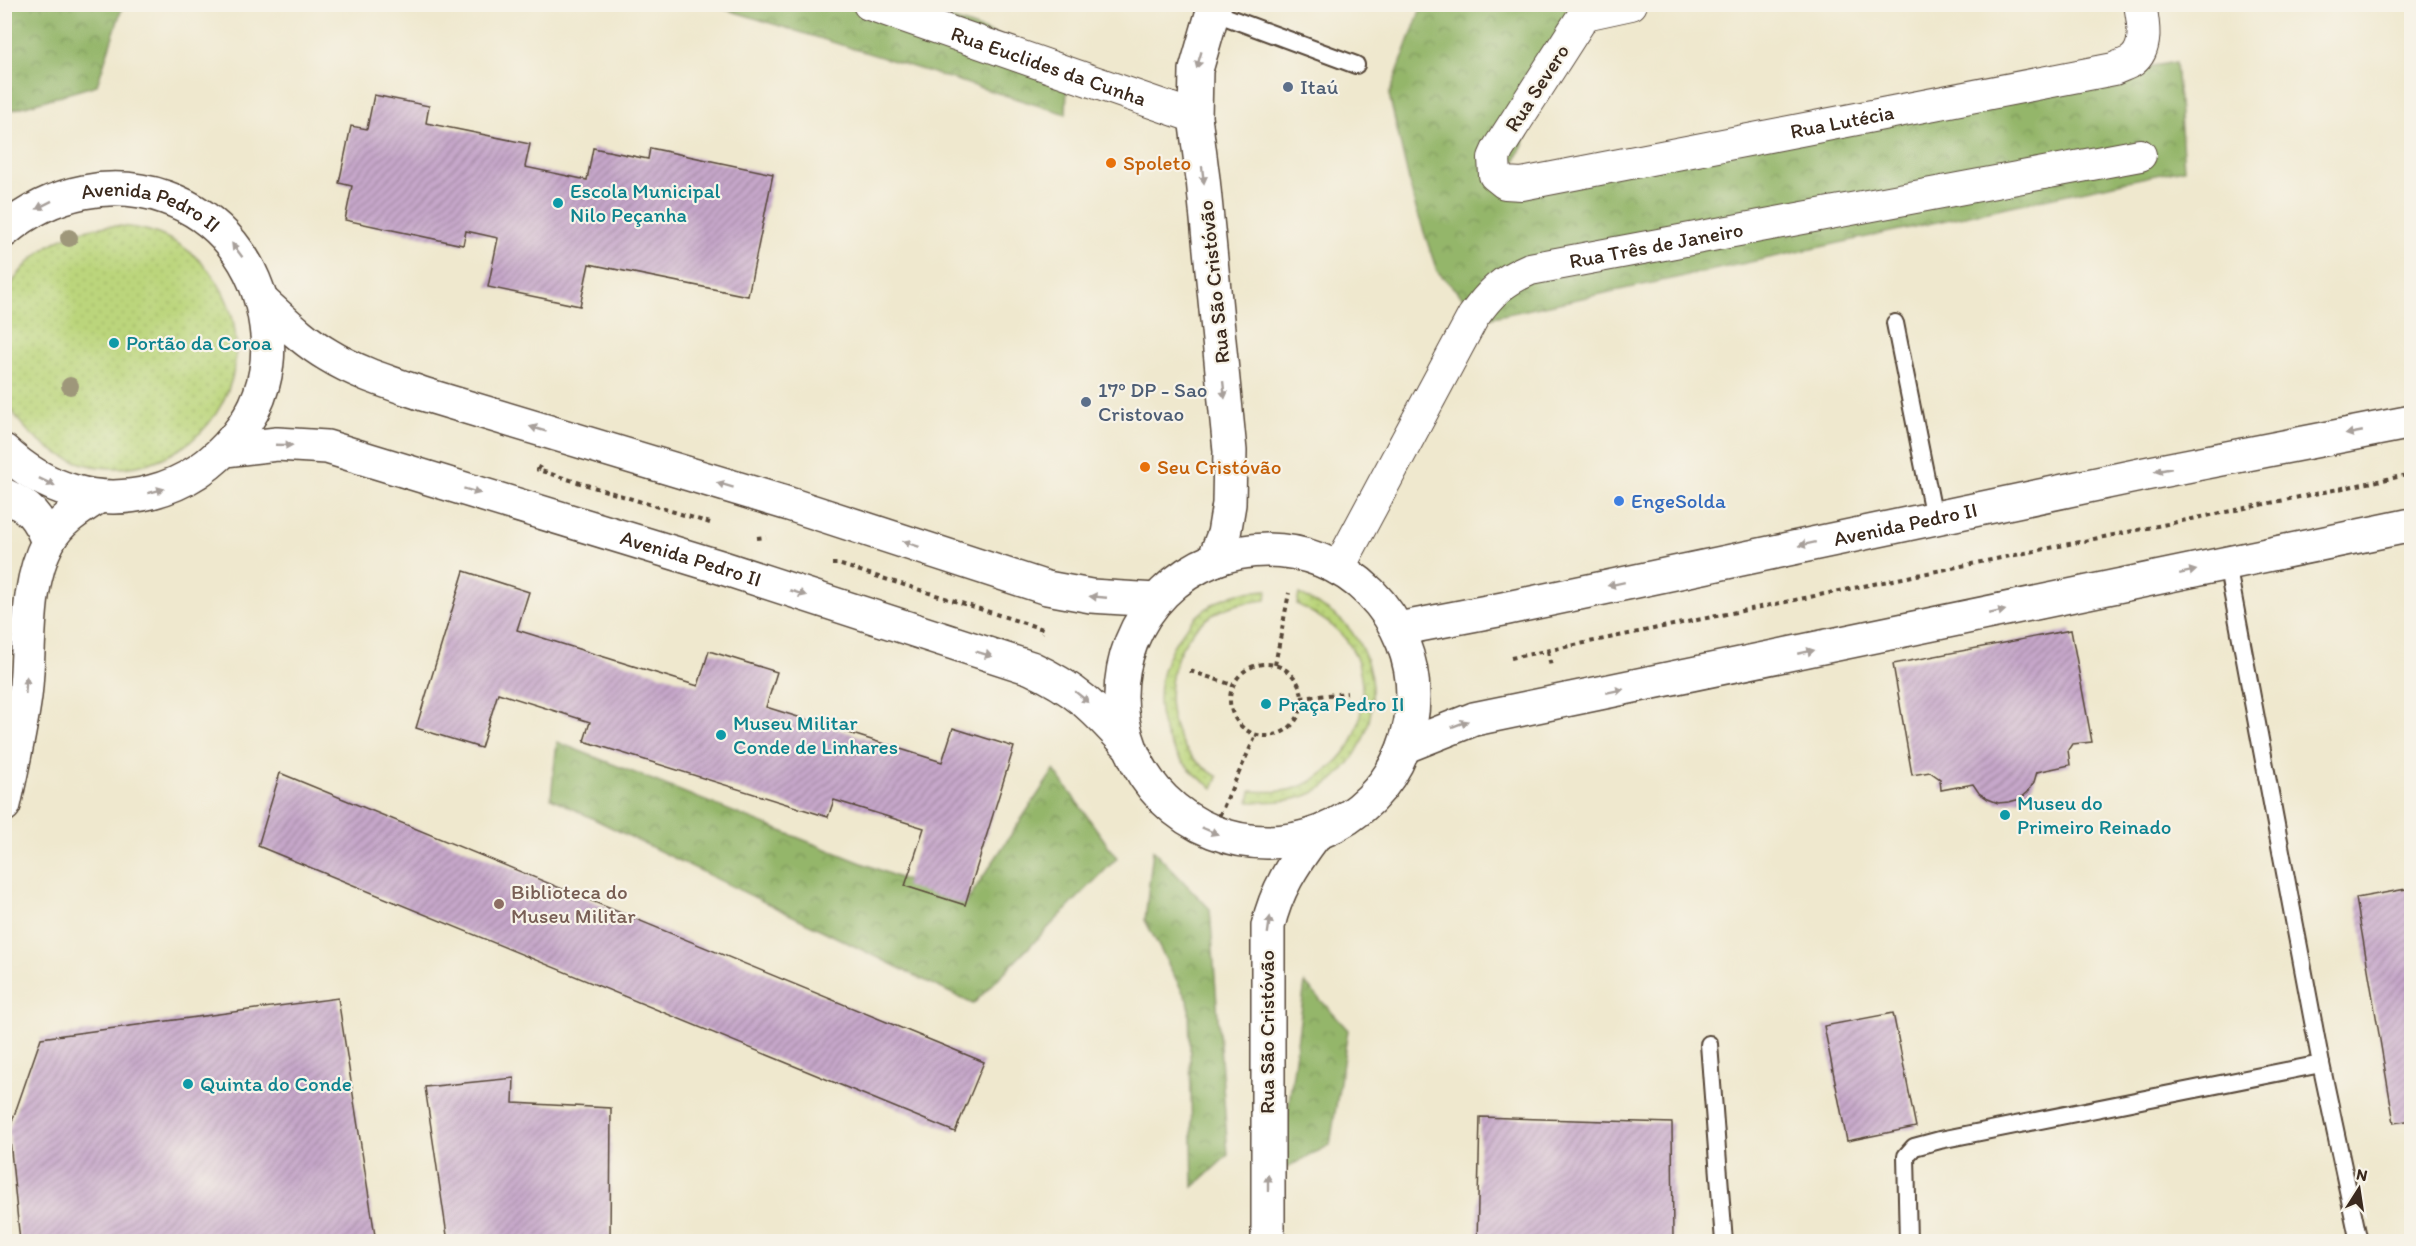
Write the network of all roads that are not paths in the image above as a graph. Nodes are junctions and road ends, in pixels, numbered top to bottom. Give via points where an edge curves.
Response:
1 (869, 4) edge
2 (1631, 4) edge
3 (2140, 4) edge
4 (1214, 8) edge
5 (1588, 9) edge
6 (1356, 65) dead end
7 (1195, 117) junction
8 (2140, 155) dead end
9 (1495, 175) joint
10 (5, 231) edge
11 (263, 302) junction
12 (1895, 323) dead end
13 (2412, 422) edge
14 (225, 450) junction
15 (4, 451) edge
16 (4, 495) edge
17 (98, 497) junction
18 (1934, 518) junction
19 (2412, 525) edge
20 (48, 542) junction
21 (1214, 560) junction
22 (2227, 564) junction
23 (1338, 569) junction
24 (1156, 600) junction
25 (1398, 629) junction
26 (1129, 746) junction
27 (1406, 746) junction
28 (4, 805) edge
29 (1315, 835) junction
30 (1708, 1044) dead end
31 (2321, 1064) junction
32 (1268, 1242) edge
33 (1724, 1242) edge
34 (1908, 1242) edge
35 (2359, 1242) edge

1 - 7 street, Rua Euclides da Cunha
2 - 5 street
3 - 9 street, Rua Lutécia via 2144,24 2142,47 2133,60 2114,69 1522,184 1505,183
4 - 6 lane
4 -> 7 street, Rua São Cristóvão via 1196,69
5 - 9 street, Rua Severo via 1498,149
7 -> 21 street, Rua São Cristóvão via 1230,451 1229,504
8 - 23 street, Rua Três de Janeiro via 1530,269 1510,277 1489,294 1473,317
11 -> 10 street, Avenida Pedro II via 255,278 224,234 203,217 155,194 124,188 74,192 34,210
11 - 14 street, Avenida Pedro II via 269,345 262,387 244,427
24 -> 11 street, Avenida Pedro II via 1091,596 1047,588 789,504 372,377 329,356
12 - 18 lane
13 -> 18 street, Avenida Pedro II
17 -> 14 street, Avenida Pedro II via 122,497 165,488 207,467
14 -> 26 street, Avenida Pedro II via 277,444 327,447 717,566 1031,669 1074,691
15 -> 17 street, Avenida Pedro II via 39,479
16 - 20 street via 32,511
17 - 20 street via 66,518
18 -> 25 street, Avenida Pedro II
19 - 22 street
28 -> 20 street via 25,696 34,588
21 - 23 street via 1249,551 1274,550 1305,556
21 - 24 street via 1181,578
27 -> 22 street via 1474,719
22 - 31 lane
23 - 25 street via 1367,589
24 - 26 street via 1137,628 1124,662 1121,708
25 - 27 street via 1413,681 1414,711
26 -> 29 street via 1157,794 1182,816 1212,832 1243,841 1280,842
27 - 29 street via 1392,774 1372,800 1344,822
32 -> 29 street, Rua São Cristóvão via 1268,926 1286,878
30 - 33 lane
31 - 34 lane via 1914,1147 1906,1156
31 - 35 lane

